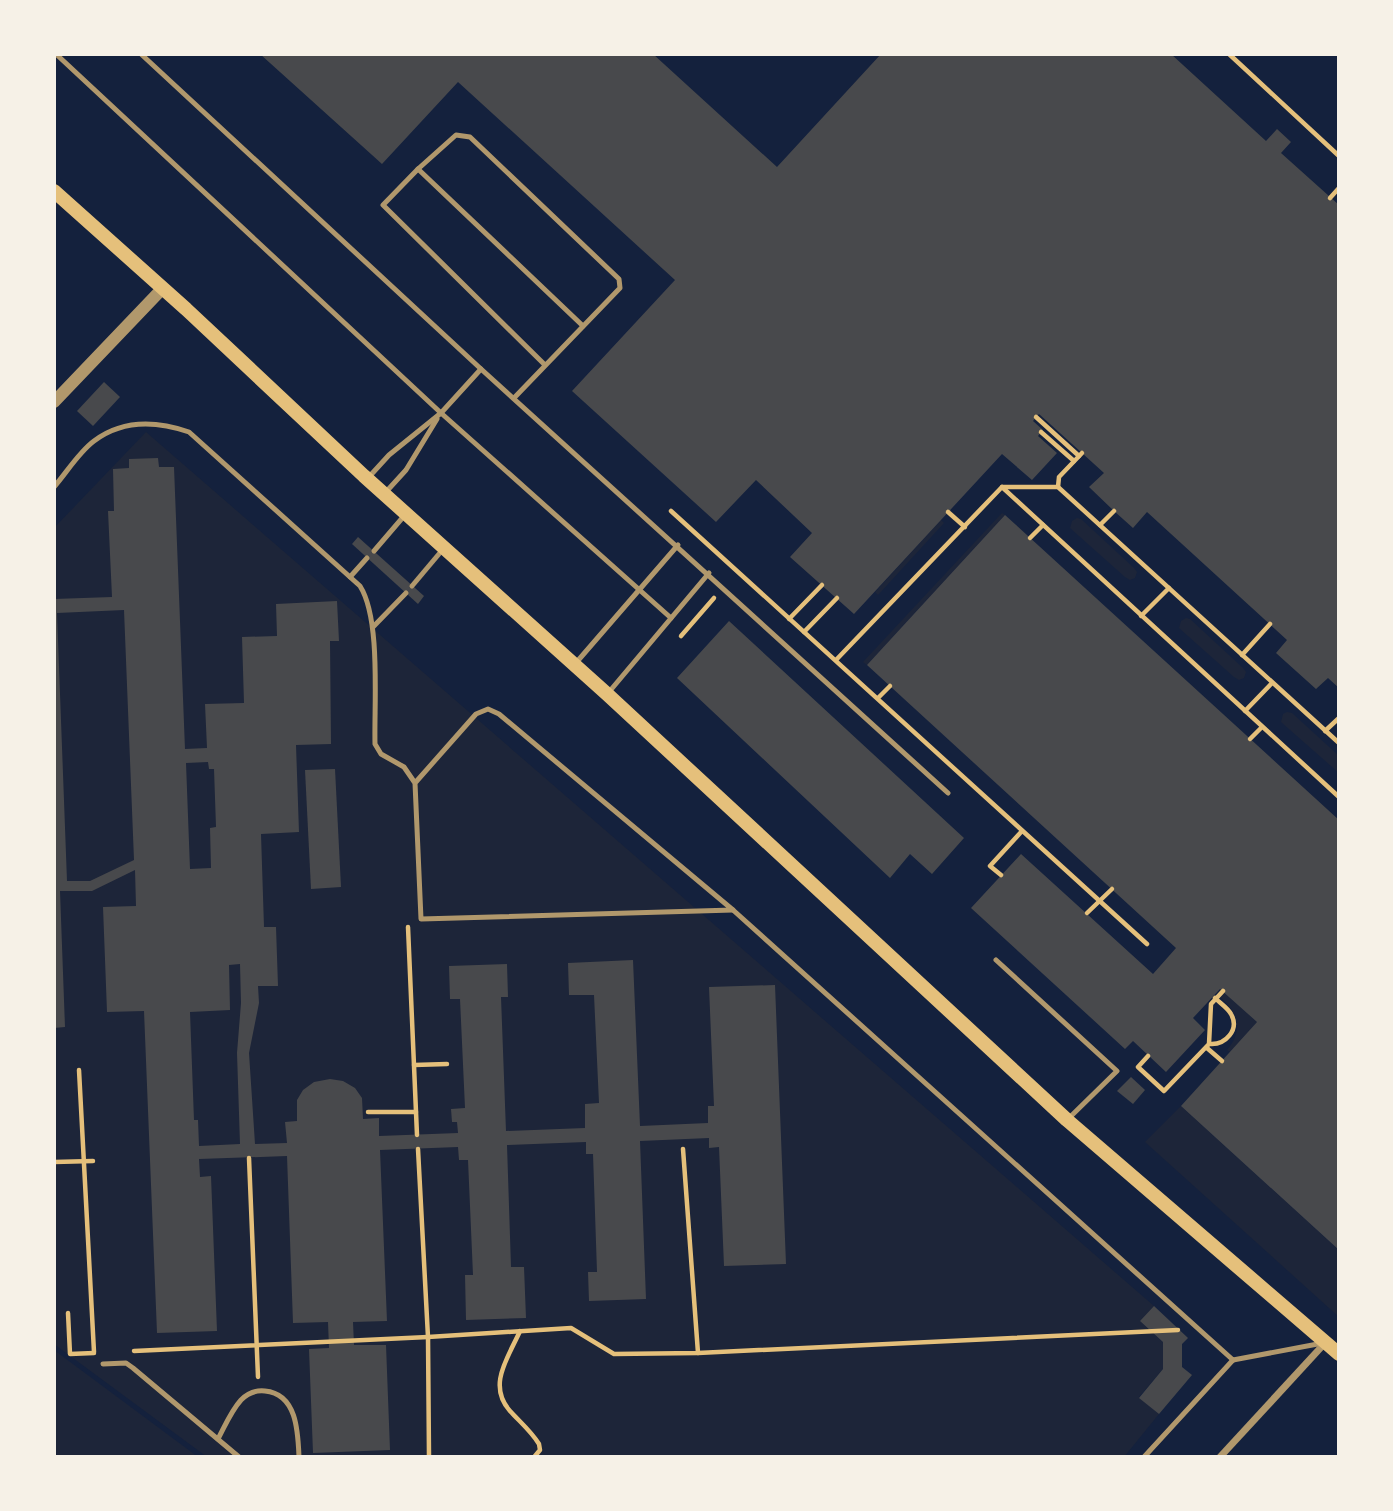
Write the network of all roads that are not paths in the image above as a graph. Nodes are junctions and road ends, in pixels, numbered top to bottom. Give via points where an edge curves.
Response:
1 (56, 54) edge
2 (141, 54) edge
3 (418, 169) junction
4 (54, 191) edge
5 (162, 289) junction
6 (583, 326) junction
7 (545, 365) junction
8 (481, 369) junction
9 (514, 398) junction
10 (54, 401) edge
11 (441, 413) junction
12 (368, 478) junction
13 (54, 487) edge
14 (384, 494) junction
15 (406, 513) junction
16 (678, 545) junction
17 (444, 548) junction
18 (374, 551) dead end
19 (367, 558) dead end
20 (709, 573) junction
21 (350, 577) junction
22 (412, 586) dead end
23 (639, 590) junction
24 (406, 593) dead end
25 (671, 618) junction
26 (373, 627) junction
27 (574, 665) junction
28 (607, 694) junction
29 (415, 783) junction
30 (948, 793) dead end
31 (733, 911) junction
32 (996, 960) dead end
33 (1067, 1120) junction
34 (1326, 1342) junction
35 (1339, 1354) edge
36 (1233, 1360) junction
37 (103, 1364) dead end
38 (218, 1438) junction
39 (239, 1457) edge
40 (299, 1457) edge
41 (1144, 1457) edge
42 (1220, 1457) edge

1 - 11 lane
2 - 8 lane
3 - 6 lane
3 - 6 lane via 456,135 470,136 619,279 620,288
3 - 7 lane via 383,205
4 - 5 main road
5 - 10 street
5 - 12 main road
6 - 7 lane
7 - 9 lane
8 - 9 lane
8 - 11 lane
9 - 16 lane
11 - 12 lane
11 - 14 lane via 406,470
11 - 23 lane
12 - 14 main road
13 - 21 lane via 93,442 115,429 165,424 189,432
14 - 15 main road
15 - 17 main road
15 - 18 lane
16 - 20 lane
16 - 23 lane
17 - 22 lane
17 - 27 main road
19 - 21 lane
20 - 25 lane
20 - 30 lane
21 - 26 lane via 366,595
23 - 25 lane
23 - 27 lane
24 - 26 lane
25 - 28 lane
26 - 29 lane via 375,744 381,754 404,767
27 - 28 main road
28 - 33 main road
29 - 31 lane via 475,714 488,709
29 - 31 lane via 421,919
31 - 36 lane
32 - 33 lane via 1117,1071
33 - 34 main road
34 - 35 main road
34 - 36 lane
34 - 42 street
36 - 41 lane
37 - 38 lane via 126,1363 134,1368
38 - 39 lane
38 - 40 lane via 252,1392 280,1395 291,1404

